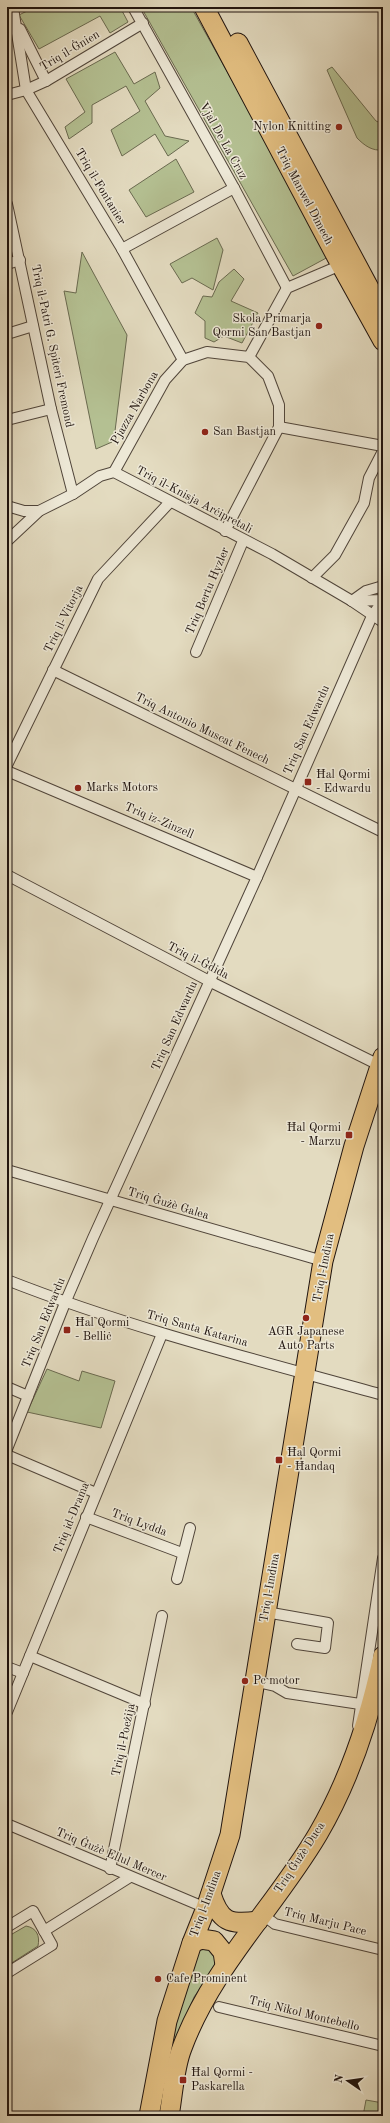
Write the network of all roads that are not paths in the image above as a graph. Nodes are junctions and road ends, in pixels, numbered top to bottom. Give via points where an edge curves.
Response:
1 (133, 7) edge
2 (204, 7) edge
3 (219, 7) edge
4 (12, 8) edge
5 (15, 20) junction
6 (143, 23) junction
7 (46, 81) junction
8 (26, 90) junction
9 (7, 94) edge
10 (234, 188) junction
11 (7, 204) edge
12 (122, 249) junction
13 (20, 260) junction
14 (7, 264) edge
15 (341, 265) junction
16 (287, 288) junction
17 (383, 314) edge
18 (33, 326) junction
19 (7, 334) edge
20 (383, 341) edge
21 (249, 357) junction
22 (183, 360) junction
23 (51, 409) junction
24 (7, 420) edge
25 (279, 427) junction
26 (383, 446) edge
27 (383, 451) edge
28 (114, 472) junction
29 (73, 494) junction
30 (170, 502) junction
31 (7, 506) edge
32 (39, 511) junction
33 (225, 531) junction
34 (7, 541) edge
35 (243, 541) junction
36 (312, 578) junction
37 (383, 586) edge
38 (383, 600) edge
39 (352, 601) junction
40 (383, 604) edge
41 (372, 616) junction
42 (383, 622) edge
43 (196, 652) dead end
44 (53, 670) junction
45 (7, 765) edge
46 (7, 771) edge
47 (296, 789) junction
48 (383, 832) edge
49 (7, 875) edge
50 (257, 877) junction
51 (210, 982) junction
52 (381, 1061) edge
53 (7, 1170) edge
54 (110, 1200) junction
55 (323, 1261) junction
56 (7, 1280) edge
57 (65, 1303) junction
58 (162, 1334) junction
59 (306, 1373) junction
60 (7, 1387) edge
61 (383, 1395) edge
62 (28, 1396) junction
63 (7, 1449) edge
64 (7, 1455) edge
65 (96, 1493) junction
66 (86, 1517) junction
67 (190, 1528) dead end
68 (182, 1553) junction
69 (383, 1558) edge
70 (177, 1579) dead end
71 (266, 1612) junction
72 (162, 1616) dead end
73 (297, 1644) dead end
74 (30, 1656) junction
75 (383, 1656) edge
76 (7, 1667) edge
77 (23, 1674) junction
78 (254, 1682) junction
79 (372, 1699) edge
80 (145, 1704) junction
81 (7, 1712) edge
82 (7, 1824) edge
83 (110, 1869) junction
84 (130, 1877) junction
85 (208, 1901) junction
86 (266, 1920) junction
87 (7, 1927) edge
88 (44, 1931) junction
89 (192, 1943) junction
90 (383, 1950) edge
91 (225, 1965) junction
92 (7, 1973) edge
93 (219, 2007) dead end
94 (383, 2046) edge
95 (149, 2116) edge
96 (169, 2116) edge

1 - 6 street, Vjal De La Cruz
2 - 15 highway, Triq Manwel Dimech
3 - 17 highway, Triq Manwel Dimech
4 - 5 street, Triq il-Fontanier
5 - 7 street, Triq il-Fontanier
5 - 8 street, Triq il-Fontanier
6 - 7 street, Triq il-Ġnien
6 - 10 street, Vjal De La Cruz
7 - 8 street, Triq il-Ġnien
8 - 9 street, Triq il-Ġnien
8 - 12 street, Triq il-Fontanier
10 - 12 street
10 - 16 street, Vjal De La Cruz
11 - 13 street, Triq il-Patri G. Spiteri Fremond
12 - 22 street, Triq il-Fontanier
13 - 14 street
13 - 18 street, Triq il-Patri G. Spiteri Fremond
15 - 16 street
15 - 20 highway, Triq Manwel Dimech
16 - 21 street
18 - 19 street
18 - 23 street, Triq il-Patri G. Spiteri Fremond
21 - 22 street, Pjazza Narbona via 207,352
21 - 25 street via 268,376 279,405
22 - 28 street, Pjazza Narbona via 164,380
23 - 24 street
23 - 29 street, Triq il-Patri G. Spiteri Fremond
25 - 26 street
25 - 33 street
27 - 36 street via 369,478 364,503 335,555
28 - 29 street via 100,476
28 - 30 street, Triq il-Knisja Arċipretali
29 - 32 street
30 - 33 street, Triq il-Knisja Arċipretali
30 - 44 street, Triq il-Vitorja via 98,579
31 - 32 street via 24,511
32 - 34 street
33 - 35 street, Triq il-Knisja Arċipretali
35 - 36 street, Triq il-Knisja Arċipretali via 272,554
35 - 43 street, Triq Bertu Hyzler
36 - 39 street, Triq il-Knisja Arċipretali
37 - 39 street via 366,591
38 - 39 street
39 - 41 street, Triq il-Knisja Arċipretali
40 - 41 street, Triq San Edwardu
41 - 42 street, Triq il-Knisja Arċipretali
41 - 47 street, Triq San Edwardu
44 - 45 street, Triq il-Vitorja
44 - 47 street, Triq Antonio Muscat Fenech
46 - 50 street, Triq iz-Zinzell
47 - 48 street, Triq Antonio Muscat Fenech
47 - 50 street, Triq San Edwardu
49 - 51 street, Triq il-Ġdida
50 - 51 street, Triq San Edwardu
51 - 52 street, Triq il-Ġdida
51 - 54 street, Triq San Edwardu
52 - 55 highway, Triq l-Imdina via 354,1146
53 - 54 street, Triq Ġużè Galea
54 - 55 street, Triq Ġużè Galea
54 - 57 street, Triq San Edwardu
55 - 59 highway, Triq l-Imdina
56 - 57 street, Triq Santa Katarina
57 - 58 street, Triq Santa Katarina
57 - 62 street, Triq San Edwardu
58 - 59 street, Triq Santa Katarina
58 - 65 street, Triq id-Drama
59 - 61 street, Triq Santa Katarina
59 - 71 highway, Triq l-Imdina
60 - 62 street
62 - 63 street, Triq San Edwardu
64 - 65 street
65 - 66 street, Triq id-Drama
66 - 68 street, Triq Lydda
66 - 74 street, Triq id-Drama
67 - 68 street
68 - 70 street
69 - 79 street, Triq Ġużè Duca
71 - 73 street via 328,1623 325,1648
71 - 78 highway, Triq l-Imdina
72 - 80 street, Triq il-Poeżija
74 - 77 street, Triq id-Drama
74 - 80 street
75 - 79 highway, Triq Ġużè Duca
76 - 77 street
77 - 81 street, Triq id-Drama
78 - 79 street via 275,1686 286,1693
78 - 85 highway, Triq l-Imdina via 230,1835
79 - 86 highway, Triq Ġużè Duca via 348,1774 318,1834
80 - 83 street, Triq il-Poeżija
82 - 83 street, Triq Ġużè Ellul Mercer
83 - 84 street, Triq Ġużè Ellul Mercer
84 - 85 street, Triq Ġużè Ellul Mercer
84 - 88 street
85 - 86 highway via 223,1918 244,1923
85 - 89 highway, Triq l-Imdina
86 - 90 street, Triq Marju Pace
86 - 91 highway, Triq Ġużè Duca
87 - 88 street via 34,1911
88 - 92 street via 52,1945
89 - 91 highway via 201,1939 214,1941 223,1952
89 - 95 highway, Triq l-Imdina via 167,2022
91 - 96 highway via 202,2002 181,2049
93 - 94 street, Triq Nikol Montebello

